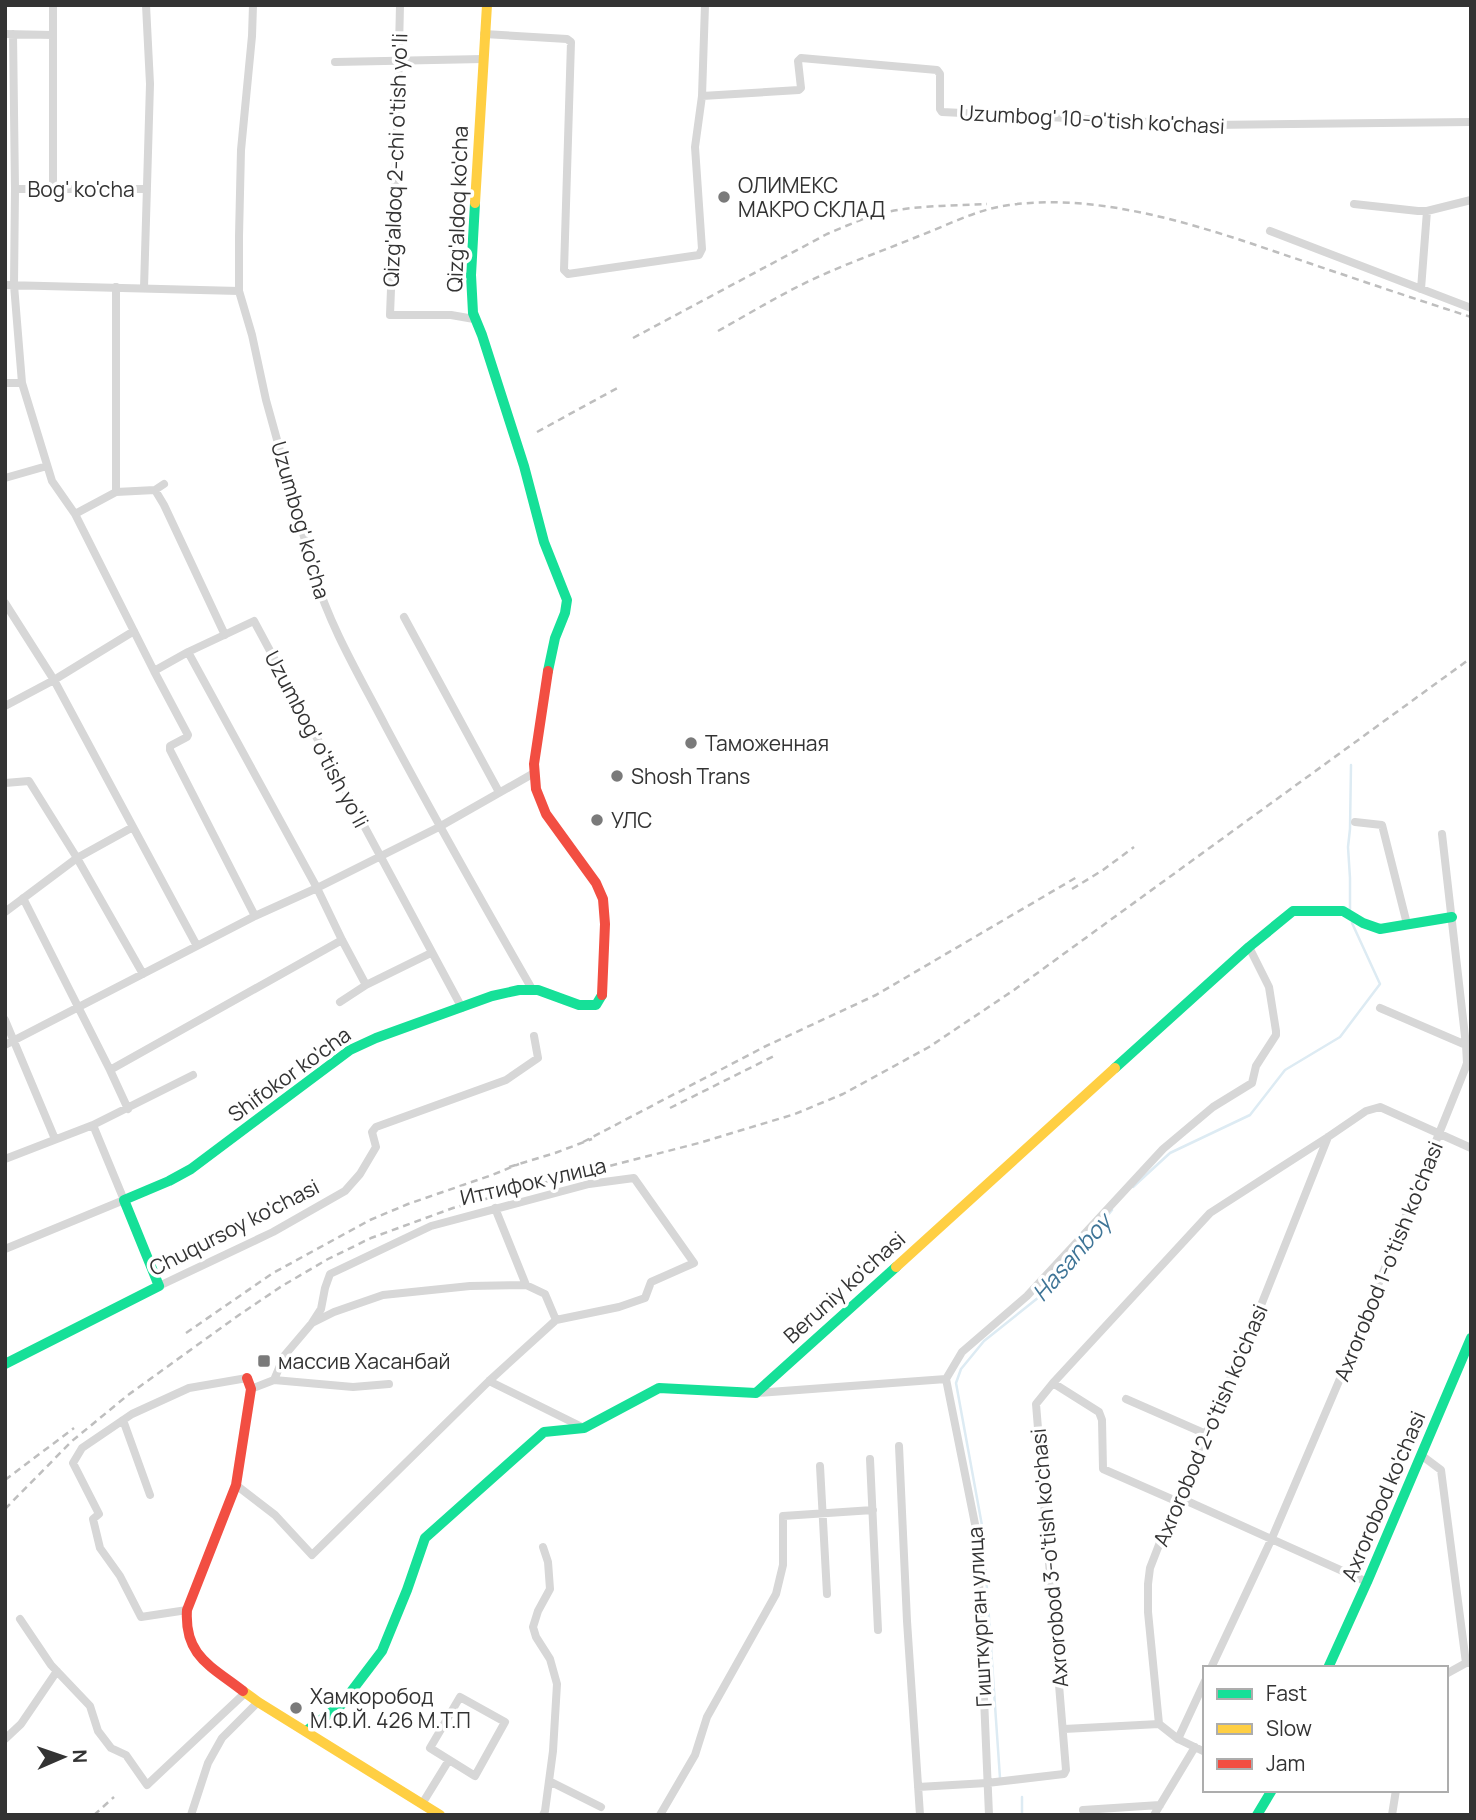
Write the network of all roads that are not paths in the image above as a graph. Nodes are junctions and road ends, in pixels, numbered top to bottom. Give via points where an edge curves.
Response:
1 (53, 5) edge
2 (146, 5) edge
3 (254, 5) edge
4 (400, 5) edge
5 (487, 5) edge
6 (705, 5) edge
7 (9, 34) edge
8 (484, 34) junction
9 (53, 35) junction
10 (483, 60) junction
11 (399, 61) junction
12 (335, 62) dead end
13 (702, 96) junction
14 (1471, 122) edge
15 (53, 188) junction
16 (15, 189) junction
17 (148, 189) junction
18 (1471, 200) edge
19 (1354, 204) dead end
20 (1427, 211) junction
21 (1270, 231) dead end
22 (9, 285) edge
23 (116, 287) junction
24 (144, 288) junction
25 (1421, 289) junction
26 (239, 291) junction
27 (1471, 308) edge
28 (474, 319) junction
29 (5, 383) edge
30 (22, 383) junction
31 (47, 467) junction
32 (5, 478) edge
33 (164, 484) dead end
34 (155, 490) junction
35 (116, 492) junction
36 (75, 514) junction
37 (5, 603) edge
38 (404, 617) dead end
39 (134, 631) junction
40 (225, 635) junction
41 (188, 652) junction
42 (154, 671) junction
43 (54, 680) junction
44 (5, 706) edge
45 (534, 774) junction
46 (7, 780) edge
47 (499, 792) junction
48 (1354, 822) dead end
49 (133, 827) junction
50 (439, 827) junction
51 (1442, 834) dead end
52 (379, 856) junction
53 (77, 858) junction
54 (317, 888) junction
55 (23, 898) junction
56 (5, 912) edge
57 (255, 916) junction
58 (1452, 917) junction
59 (1406, 924) junction
60 (342, 940) junction
61 (197, 946) junction
62 (1249, 947) junction
63 (431, 953) junction
64 (143, 974) junction
65 (366, 985) junction
66 (532, 989) junction
67 (340, 1002) dead end
68 (79, 1008) junction
69 (462, 1008) junction
70 (1380, 1008) dead end
71 (5, 1020) edge
72 (534, 1036) dead end
73 (10, 1043) edge
74 (1466, 1045) junction
75 (110, 1070) junction
76 (193, 1075) dead end
77 (128, 1109) junction
78 (93, 1125) junction
79 (1440, 1135) junction
80 (1328, 1137) junction
81 (55, 1139) junction
82 (1471, 1148) edge
83 (5, 1160) edge
84 (124, 1200) junction
85 (495, 1208) junction
86 (5, 1249) edge
87 (526, 1285) junction
88 (159, 1286) junction
89 (556, 1320) junction
90 (312, 1323) junction
91 (1471, 1338) edge
92 (5, 1364) edge
93 (946, 1379) junction
94 (274, 1380) junction
95 (489, 1381) junction
96 (1053, 1383) junction
97 (249, 1384) junction
98 (388, 1384) dead end
99 (756, 1393) junction
100 (1126, 1399) dead end
101 (123, 1420) junction
102 (584, 1428) junction
103 (1206, 1434) junction
104 (899, 1446) dead end
105 (1421, 1455) junction
106 (870, 1459) dead end
107 (820, 1466) dead end
108 (236, 1485) junction
109 (150, 1494) dead end
110 (1177, 1499) junction
111 (873, 1510) junction
112 (822, 1513) junction
113 (1272, 1538) junction
114 (544, 1547) dead end
115 (1367, 1581) junction
116 (827, 1594) dead end
117 (187, 1610) junction
118 (20, 1619) dead end
119 (878, 1630) dead end
120 (1468, 1663) edge
121 (1212, 1666) edge
122 (1329, 1666) edge
123 (57, 1671) junction
124 (1448, 1673) edge
125 (1203, 1685) edge
126 (245, 1693) junction
127 (258, 1702) junction
128 (1159, 1724) junction
129 (1064, 1729) junction
130 (306, 1731) junction
131 (5, 1739) edge
132 (1178, 1739) junction
133 (1195, 1747) junction
134 (1203, 1751) edge
135 (449, 1760) junction
136 (549, 1781) junction
137 (988, 1783) junction
138 (918, 1787) junction
139 (1271, 1792) edge
140 (1396, 1792) edge
141 (422, 1804) junction
142 (1160, 1805) junction
143 (601, 1807) dead end
144 (1083, 1810) dead end
145 (191, 1815) edge
146 (440, 1815) edge
147 (543, 1815) edge
148 (660, 1815) edge
149 (920, 1815) edge
150 (989, 1815) edge
151 (1154, 1815) edge
152 (1257, 1815) edge
153 (1392, 1815) edge

1 - 9 street
2 - 17 street
3 - 26 street, Uzumbog' ko'cha via 241,150
4 - 11 street, Qizg'aldoq 2-chi o'tish yo'li
5 - 8 street, Qizg'aldoq ko'cha
6 - 13 street
7 - 9 street
7 - 16 street
8 - 10 street, Qizg'aldoq ko'cha
8 - 13 street via 571,42 566,274 699,255 695,147
9 - 15 street
10 - 11 street
10 - 28 street, Qizg'aldoq ko'cha via 471,275
11 - 12 street
11 - 28 street, Qizg'aldoq 2-chi o'tish yo'li via 390,316
13 - 14 street, Uzumbog' 10-o'tish ko'chasi via 799,90 801,58 937,69 942,112 1211,125
15 - 16 street, Bog' ko'cha
15 - 17 street, Bog' ko'cha
16 - 22 street
17 - 24 street
18 - 20 street
19 - 20 street
20 - 25 street
21 - 25 street
22 - 23 street
22 - 30 street
23 - 24 street
23 - 35 street
24 - 26 street
25 - 27 street
26 - 50 street, Uzumbog' ko'cha via 320,593
28 - 45 street, Qizg'aldoq ko'cha via 524,466 544,542 567,600 544,693
29 - 30 street
30 - 31 street
31 - 32 street
31 - 36 street
33 - 34 street
34 - 35 street
34 - 40 street
35 - 36 street
36 - 39 street
37 - 43 street
38 - 47 street
39 - 42 street
39 - 43 street
40 - 41 street
40 - 52 street, Uzumbog' o'tish yo'li via 254,621
41 - 42 street
41 - 54 street
42 - 57 street via 188,735 170,750
43 - 44 street
43 - 49 street
45 - 47 street
45 - 66 street, Shifokor ko'cha via 543,809 596,883 606,924 603,991 597,1004 579,1006
46 - 53 street via 29,781
47 - 50 street
48 - 59 street via 1382,825
49 - 53 street
49 - 61 street
50 - 52 street
50 - 66 street, Uzumbog' ko'cha
51 - 58 street, Axrorobod 1-o'tish ko'chasi
52 - 54 street
52 - 63 street, Uzumbog' o'tish yo'li
53 - 55 street
53 - 64 street
54 - 57 street
54 - 60 street
55 - 56 street
55 - 68 street
57 - 61 street
58 - 59 street, Beruniy ko'chasi
58 - 74 street, Axrorobod 1-o'tish ko'chasi
59 - 62 street, Beruniy ko'chasi via 1380,929 1343,911 1293,911
60 - 65 street
60 - 75 street
61 - 64 street
62 - 93 street via 1269,987 1276,1031 1252,1083 1213,1107 1163,1149 1027,1296 962,1352
62 - 99 street, Beruniy ko'chasi
63 - 65 street
63 - 69 street, Uzumbog' o'tish yo'li
64 - 68 street
65 - 67 street
66 - 69 street, Shifokor ko'cha via 502,992
68 - 73 street
68 - 75 street
69 - 84 street, Shifokor ko'cha via 350,1050 191,1169
70 - 74 street
71 - 73 street
72 - 88 street, Chuqursoy ko'chasi via 538,1058 506,1080 376,1127 372,1132 376,1147 345,1191 273,1232
73 - 81 street
74 - 79 street, Axrorobod 1-o'tish ko'chasi via 1467,1063
75 - 77 street
76 - 77 street
77 - 78 street
78 - 81 street
78 - 84 street
79 - 80 street, Axrorobod 3-o'tish ko'chasi via 1380,1107 1366,1111
79 - 82 street, Axrorobod 3-o'tish ko'chasi
79 - 113 street, Axrorobod 1-o'tish ko'chasi
80 - 96 street, Axrorobod 3-o'tish ko'chasi via 1210,1213
80 - 103 street, Axrorobod 2-o'tish ko'chasi
81 - 83 street
84 - 86 street
84 - 88 street
85 - 87 street
85 - 89 street, Иттифок улица via 589,1184 634,1178 694,1264 651,1282 645,1298
85 - 90 street, Иттифок улица via 431,1226 330,1274 321,1309
87 - 89 street via 545,1294
87 - 90 street, Иттифок улица via 383,1295
88 - 92 street, Chuqursoy ko'chasi
89 - 95 street
90 - 94 street, Иттифок улица via 284,1356
91 - 105 street, Axrorobod ko'chasi
93 - 99 street
93 - 137 street, Гишткурган улица via 978,1534
94 - 97 street
94 - 98 street via 353,1387
95 - 102 street
95 - 108 street via 312,1555 275,1515
96 - 110 street via 1099,1412 1103,1469
96 - 129 street, Axrorobod 3-o'tish ko'chasi via 1036,1404
97 - 101 street via 189,1388
97 - 108 street
99 - 102 street via 659,1388
100 - 103 street
101 - 109 street
101 - 117 street via 82,1448 73,1463 99,1514 93,1519 100,1548 141,1617
102 - 130 street via 544,1432 425,1538 382,1651 341,1705
103 - 110 street, Axrorobod 2-o'tish ko'chasi
104 - 138 street
105 - 115 street, Axrorobod ko'chasi
105 - 120 street via 1441,1470
106 - 111 street
107 - 112 street
108 - 117 street
110 - 113 street
110 - 128 street, Axrorobod 2-o'tish ko'chasi via 1148,1584
111 - 112 street
111 - 119 street
112 - 116 street
112 - 148 street via 783,1516 783,1564 776,1594 706,1717 695,1755
113 - 115 street
113 - 121 street, Axrorobod 1-o'tish ko'chasi
114 - 136 street via 550,1589 533,1627 557,1684
115 - 122 street, Axrorobod ko'chasi
117 - 126 street via 193,1648
118 - 123 street
120 - 124 street
123 - 126 street via 90,1706 98,1731 111,1748 126,1755 147,1785
123 - 131 street via 21,1724
125 - 132 street
126 - 127 street
127 - 130 street
127 - 145 street via 222,1738 208,1763
128 - 129 street
128 - 132 street
129 - 137 street, Axrorobod 3-o'tish ko'chasi via 1064,1774
130 - 141 street
132 - 133 street
133 - 134 street
133 - 142 street
135 - 135 street via 430,1748 460,1697 505,1722 475,1776
135 - 141 street
136 - 143 street
136 - 147 street
137 - 138 street
137 - 150 street, Гишткурган улица
138 - 149 street
139 - 152 street
140 - 153 street
141 - 146 street
142 - 144 street
142 - 151 street

